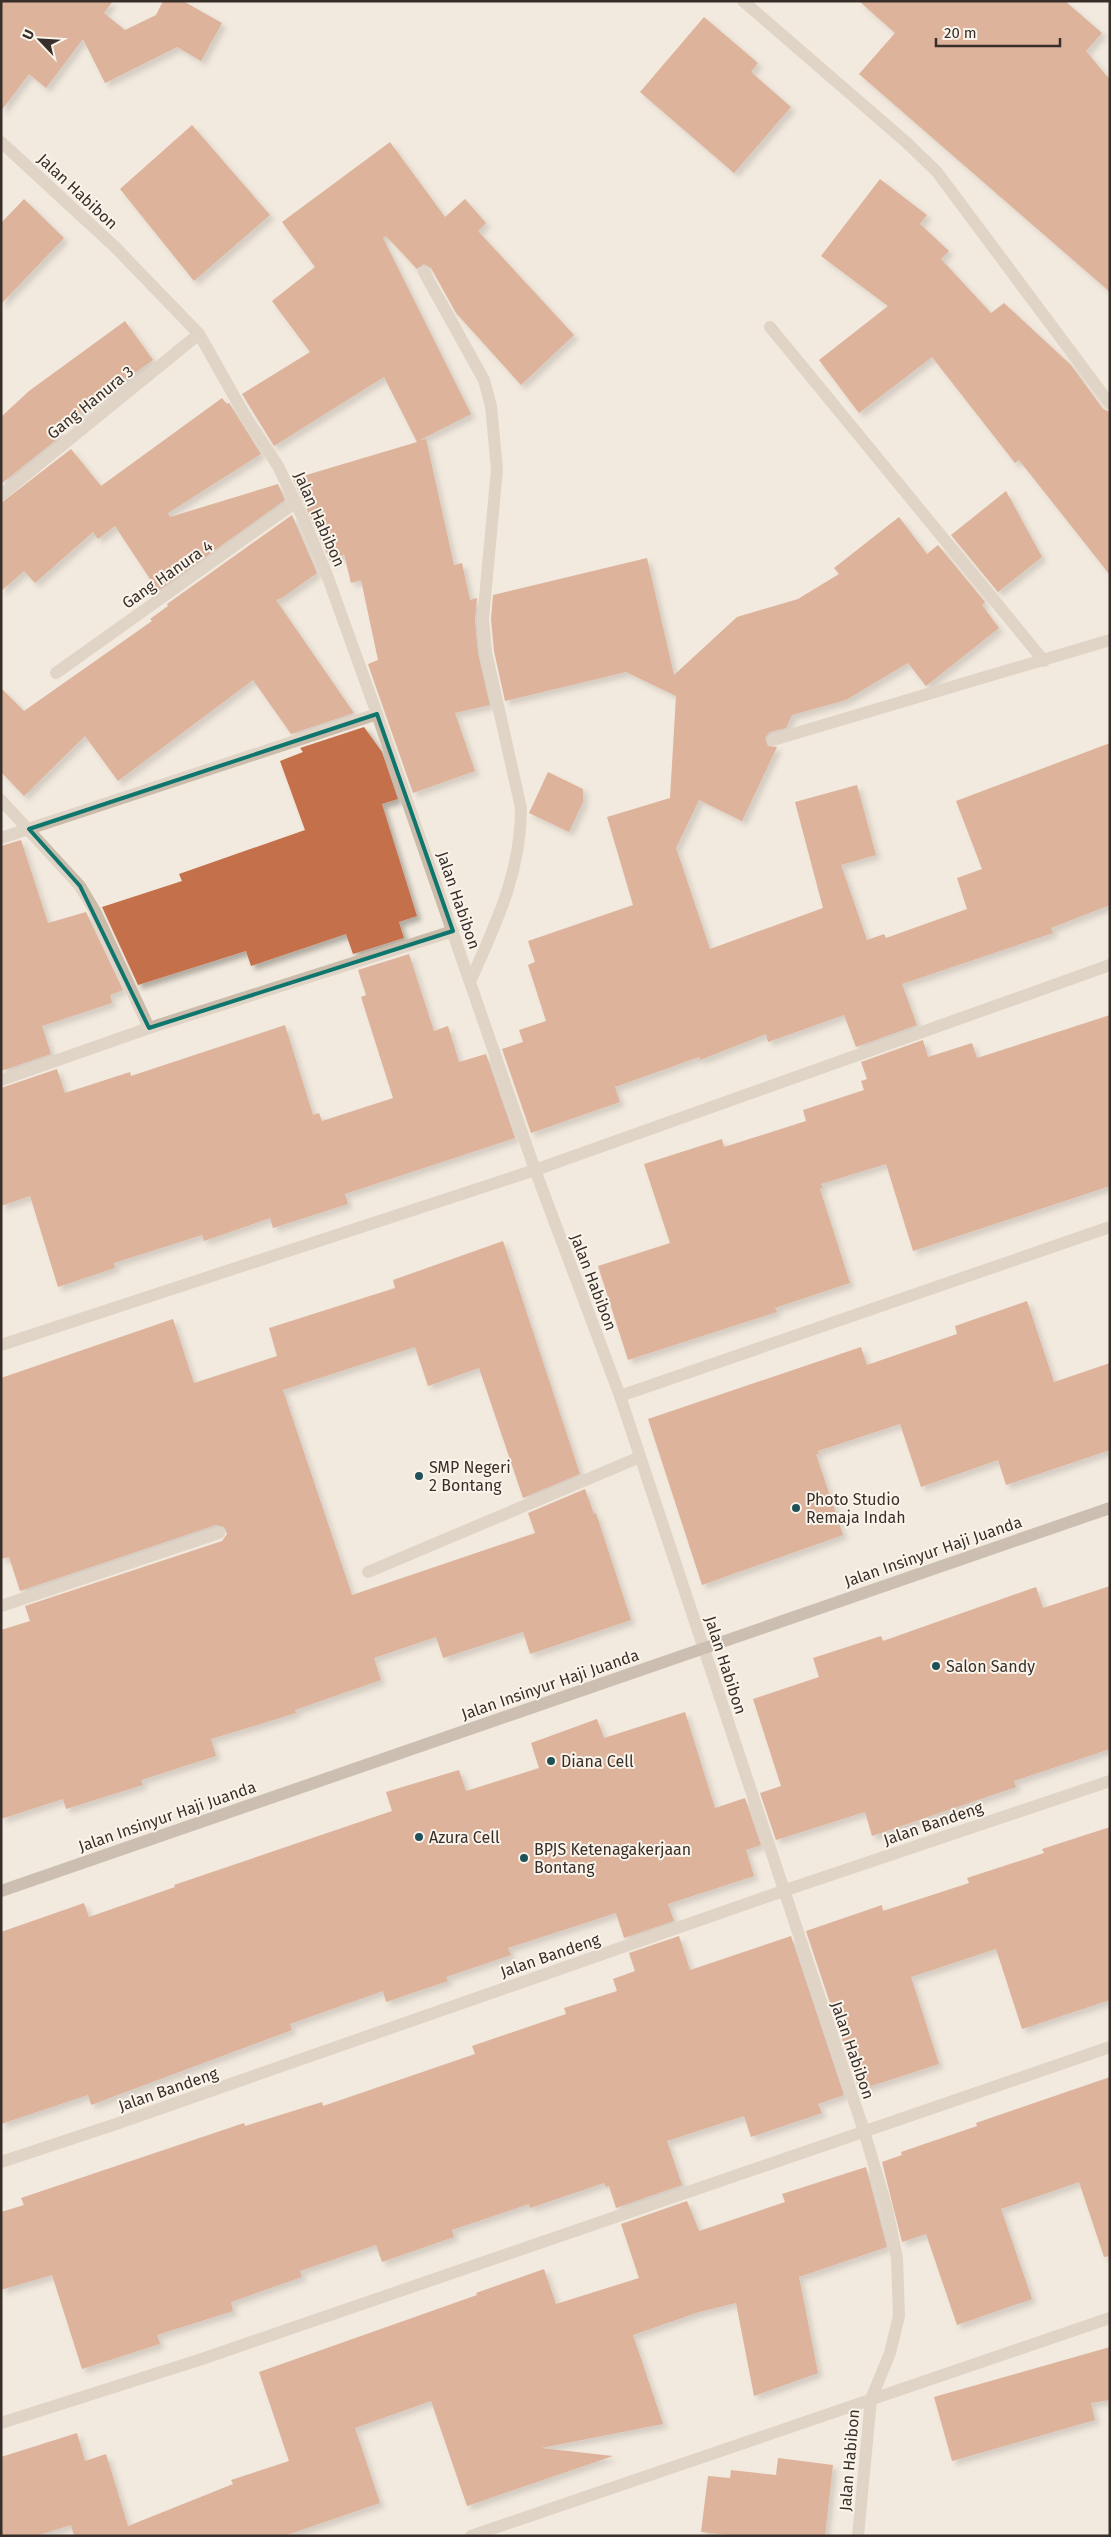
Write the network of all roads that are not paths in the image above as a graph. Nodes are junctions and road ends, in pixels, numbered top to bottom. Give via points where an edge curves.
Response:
1 (744, 1) edge
2 (1, 142) edge
3 (424, 272) dead end
4 (770, 327) dead end
5 (199, 334) junction
6 (1110, 404) edge
7 (1, 495) edge
8 (296, 502) junction
9 (1110, 640) edge
10 (1044, 661) junction
11 (56, 673) dead end
12 (377, 714) junction
13 (774, 740) dead end
14 (1, 800) edge
15 (29, 829) junction
16 (1, 838) edge
17 (453, 931) junction
18 (1110, 965) edge
19 (470, 982) junction
20 (149, 1028) junction
21 (1, 1080) edge
22 (534, 1170) junction
23 (1110, 1227) edge
24 (1, 1345) edge
25 (620, 1396) junction
26 (640, 1457) junction
27 (1110, 1508) edge
28 (219, 1532) dead end
29 (368, 1572) dead end
30 (1, 1606) edge
31 (704, 1648) junction
32 (1110, 1781) edge
33 (1, 1891) edge
34 (782, 1891) junction
35 (1110, 2047) edge
36 (864, 2131) junction
37 (1, 2162) edge
38 (1110, 2318) edge
39 (871, 2399) junction
40 (1, 2423) edge
41 (471, 2536) edge
42 (858, 2536) edge

1 - 6 street via 937,172
2 - 5 street, Jalan Habibon via 114,247
3 - 19 street via 484,380 491,406 497,469 483,619 486,652 521,808 517,865 506,901
4 - 10 street
5 - 7 street, Gang Hanura 3
5 - 8 street, Jalan Habibon
8 - 11 street, Gang Hanura 4
8 - 12 street, Jalan Habibon via 327,575
9 - 10 street
10 - 13 street
12 - 15 street
12 - 17 street, Jalan Habibon
14 - 15 street
15 - 16 street
15 - 20 street via 80,886 95,911
17 - 19 street, Jalan Habibon
17 - 20 street
18 - 22 street
19 - 22 street, Jalan Habibon
20 - 21 street
22 - 24 street
22 - 25 street, Jalan Habibon
23 - 25 street
25 - 26 street, Jalan Habibon
26 - 29 street
26 - 31 street, Jalan Habibon
27 - 31 street, Jalan Insinyur Haji Juanda
28 - 30 street
31 - 33 street, Jalan Insinyur Haji Juanda
31 - 34 street, Jalan Habibon
32 - 34 street, Jalan Bandeng
34 - 36 street, Jalan Habibon
34 - 37 street, Jalan Bandeng via 113,2126
35 - 36 street
36 - 39 street, Jalan Habibon via 887,2209 897,2258 899,2316 890,2353
36 - 40 street via 202,2359
38 - 39 street
39 - 41 street
39 - 42 street, Jalan Habibon

